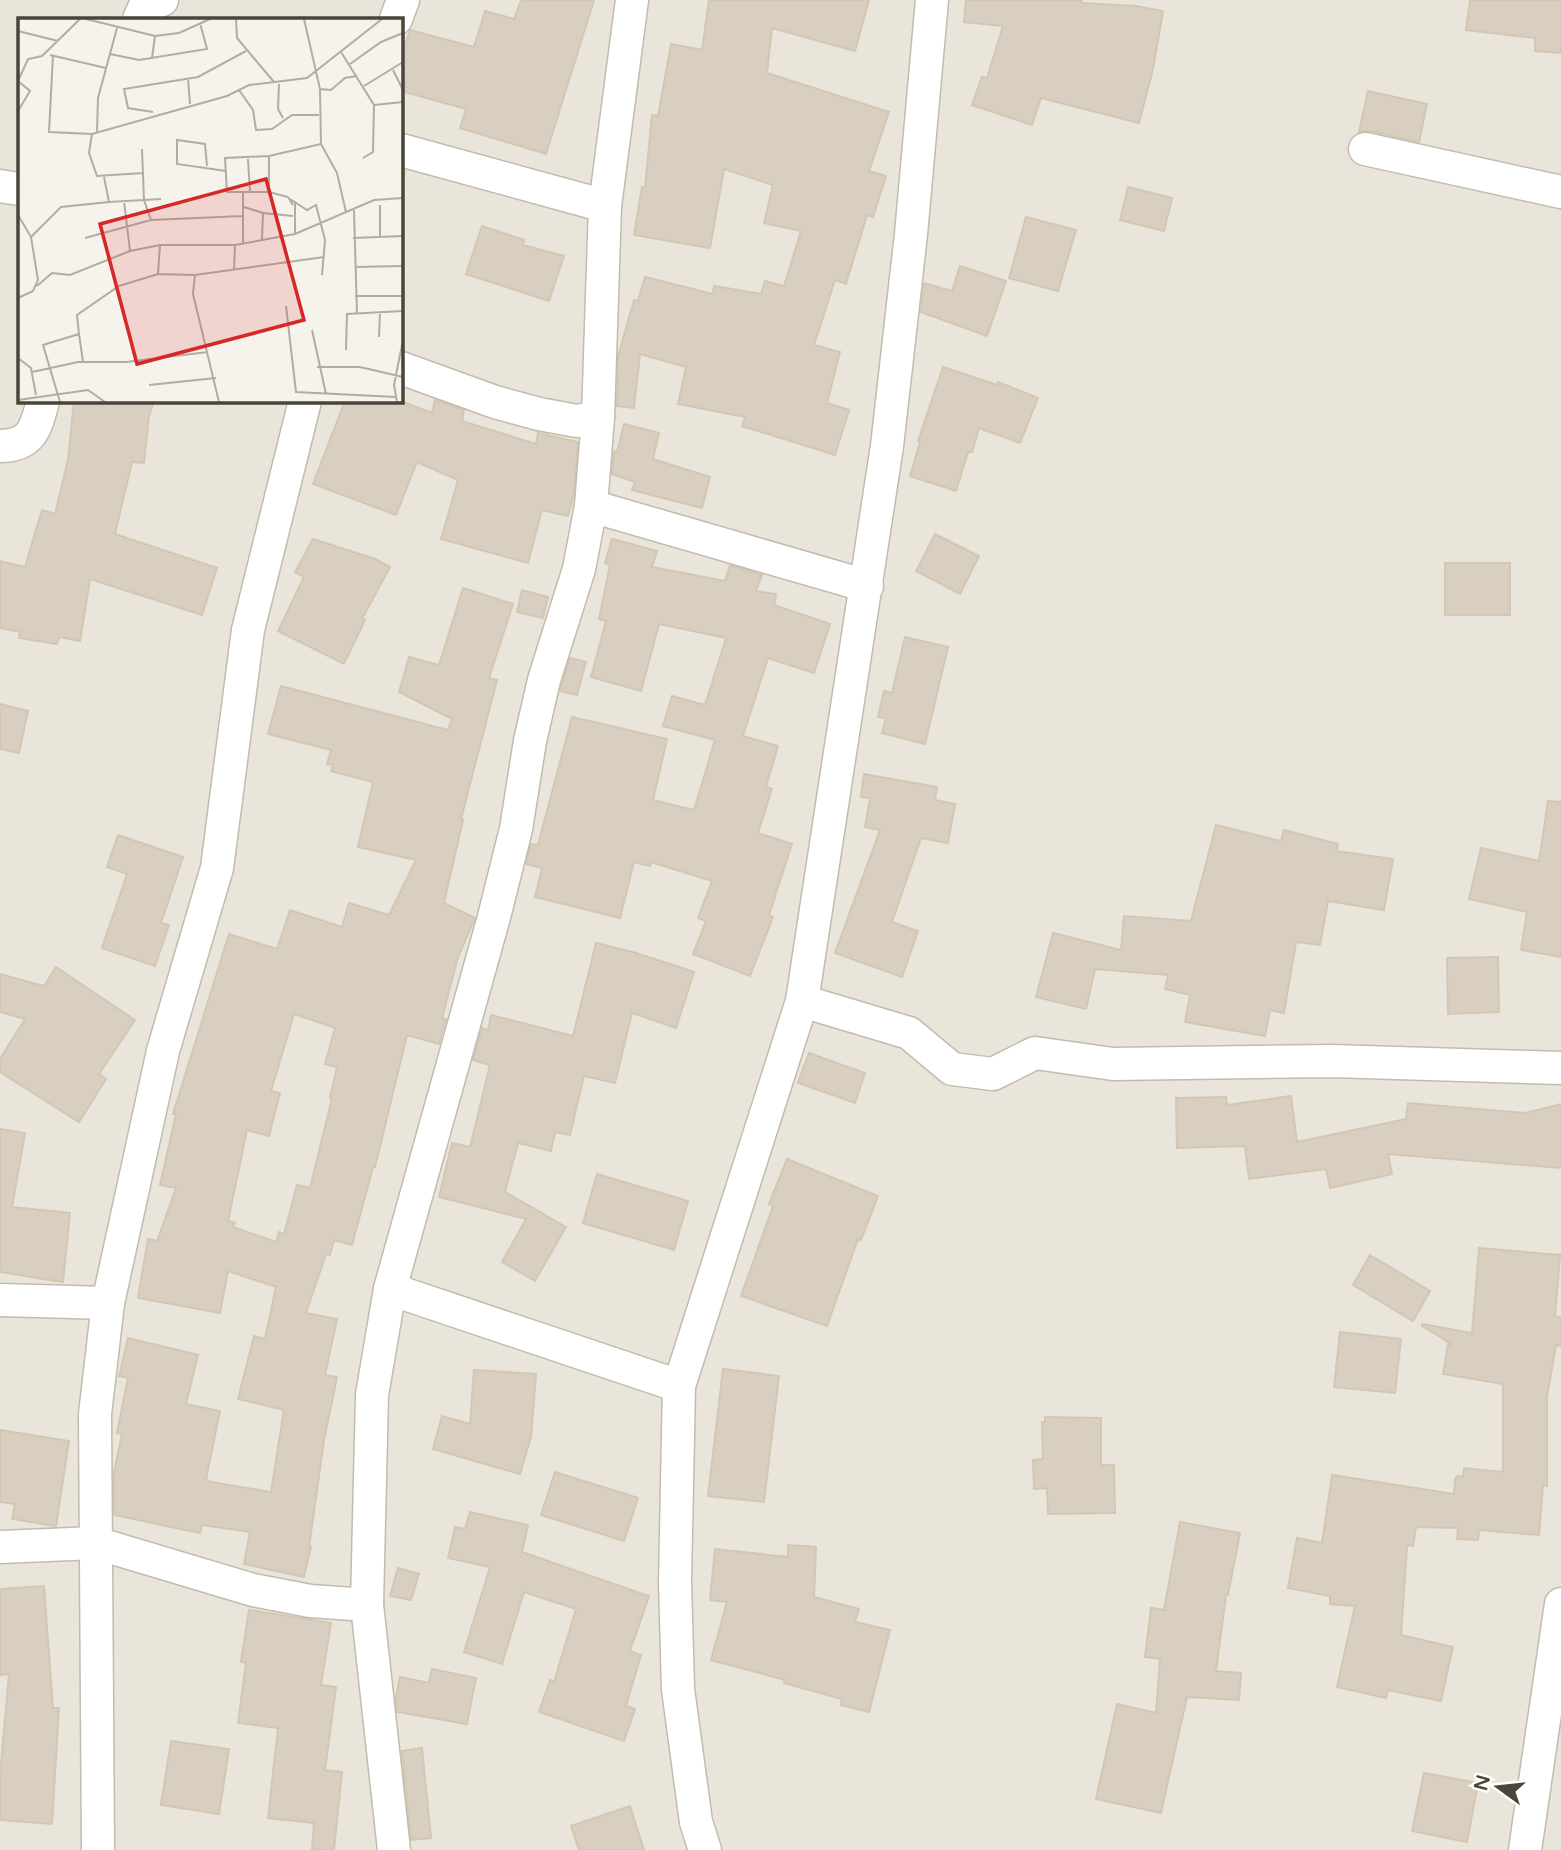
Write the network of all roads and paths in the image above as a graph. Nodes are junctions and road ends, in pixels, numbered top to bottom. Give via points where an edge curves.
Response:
1 (403, 0) edge
2 (632, 0) edge
3 (932, 0) edge
4 (396, 18) edge
5 (1365, 149) dead end
6 (402, 150) edge
7 (0, 186) edge
8 (18, 189) edge
9 (1561, 192) edge
10 (605, 206) junction
11 (402, 368) edge
12 (43, 402) edge
13 (305, 402) edge
14 (598, 417) junction
15 (0, 446) edge
16 (591, 506) junction
17 (867, 586) junction
18 (802, 1000) junction
19 (1561, 1068) edge
20 (390, 1289) junction
21 (0, 1300) edge
22 (108, 1303) junction
23 (679, 1387) junction
24 (96, 1543) junction
25 (0, 1547) edge
26 (1561, 1604) edge
27 (367, 1605) junction
28 (98, 1850) edge
29 (394, 1850) edge
30 (705, 1850) edge
31 (1525, 1850) edge

1 - 4 street
2 - 10 street
3 - 17 street via 911,234
5 - 9 street
6 - 10 street
7 - 8 street
10 - 14 street
11 - 14 street via 539,414 577,421
12 - 15 street via 28,438 16,446
13 - 22 street via 248,630 218,868 163,1051
14 - 16 street
16 - 17 street
16 - 20 street via 579,569 544,680 494,917
17 - 18 street
18 - 19 street via 909,1033 952,1069 993,1074 1035,1053 1113,1064 1332,1061
18 - 23 street
20 - 23 street
20 - 27 street via 372,1395
21 - 22 street
22 - 24 street via 95,1414
23 - 30 street via 678,1689 696,1822
24 - 25 street
24 - 27 street via 253,1590
24 - 28 street
26 - 31 street
27 - 29 street

